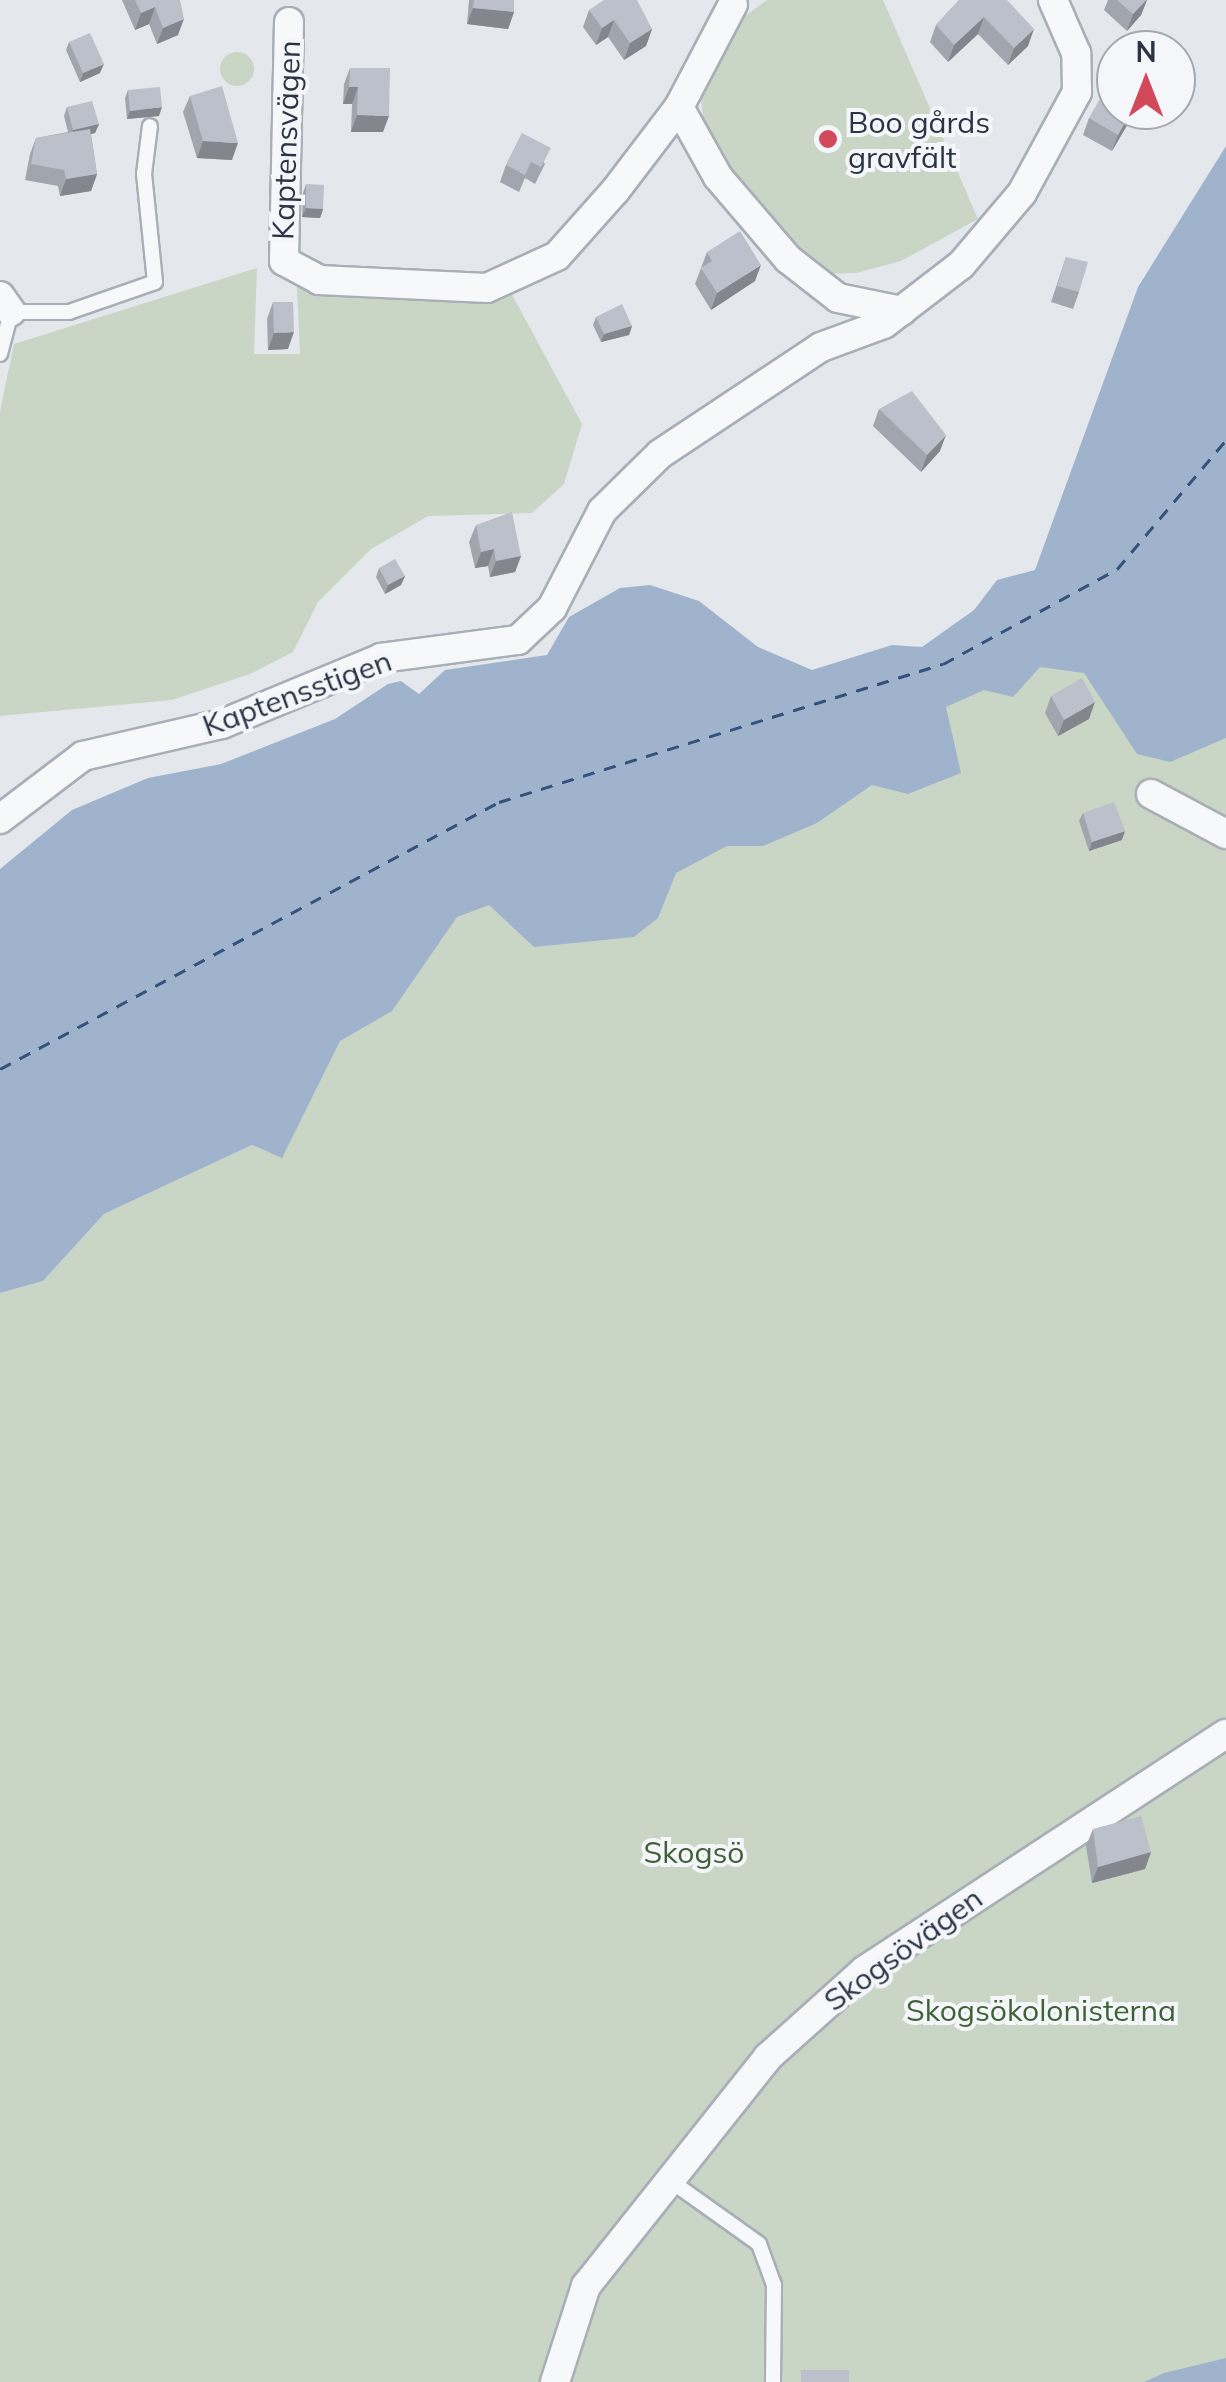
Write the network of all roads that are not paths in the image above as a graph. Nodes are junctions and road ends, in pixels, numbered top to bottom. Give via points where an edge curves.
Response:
1 (1053, 0) edge
2 (737, 1) edge
3 (289, 22) dead end
4 (679, 107) junction
5 (150, 126) dead end
6 (6, 304) edge
7 (902, 310) junction
8 (0, 354) edge
9 (1152, 794) dead end
10 (0, 819) edge
11 (1226, 834) edge
12 (1226, 1734) edge
13 (668, 2179) junction
14 (554, 2382) edge
15 (773, 2382) edge

1 - 7 street, Kaptensstigen via 1078,72 1063,127 961,265
2 - 4 street, Kaptensvägen
3 - 4 street, Kaptensvägen via 279,244 292,270 319,280 488,288 530,274 582,228
4 - 7 street via 718,177 788,259 838,298
5 - 6 lane via 144,174 155,282 69,312
6 - 8 lane
7 - 10 street, Kaptensstigen via 822,347 660,454 602,512 552,608 518,640 382,658 222,724 83,756
9 - 11 street
12 - 13 street, Skogsövägen via 864,1970 768,2057
13 - 14 street, Skogsövägen via 586,2286
13 - 15 lane via 759,2244 774,2285

